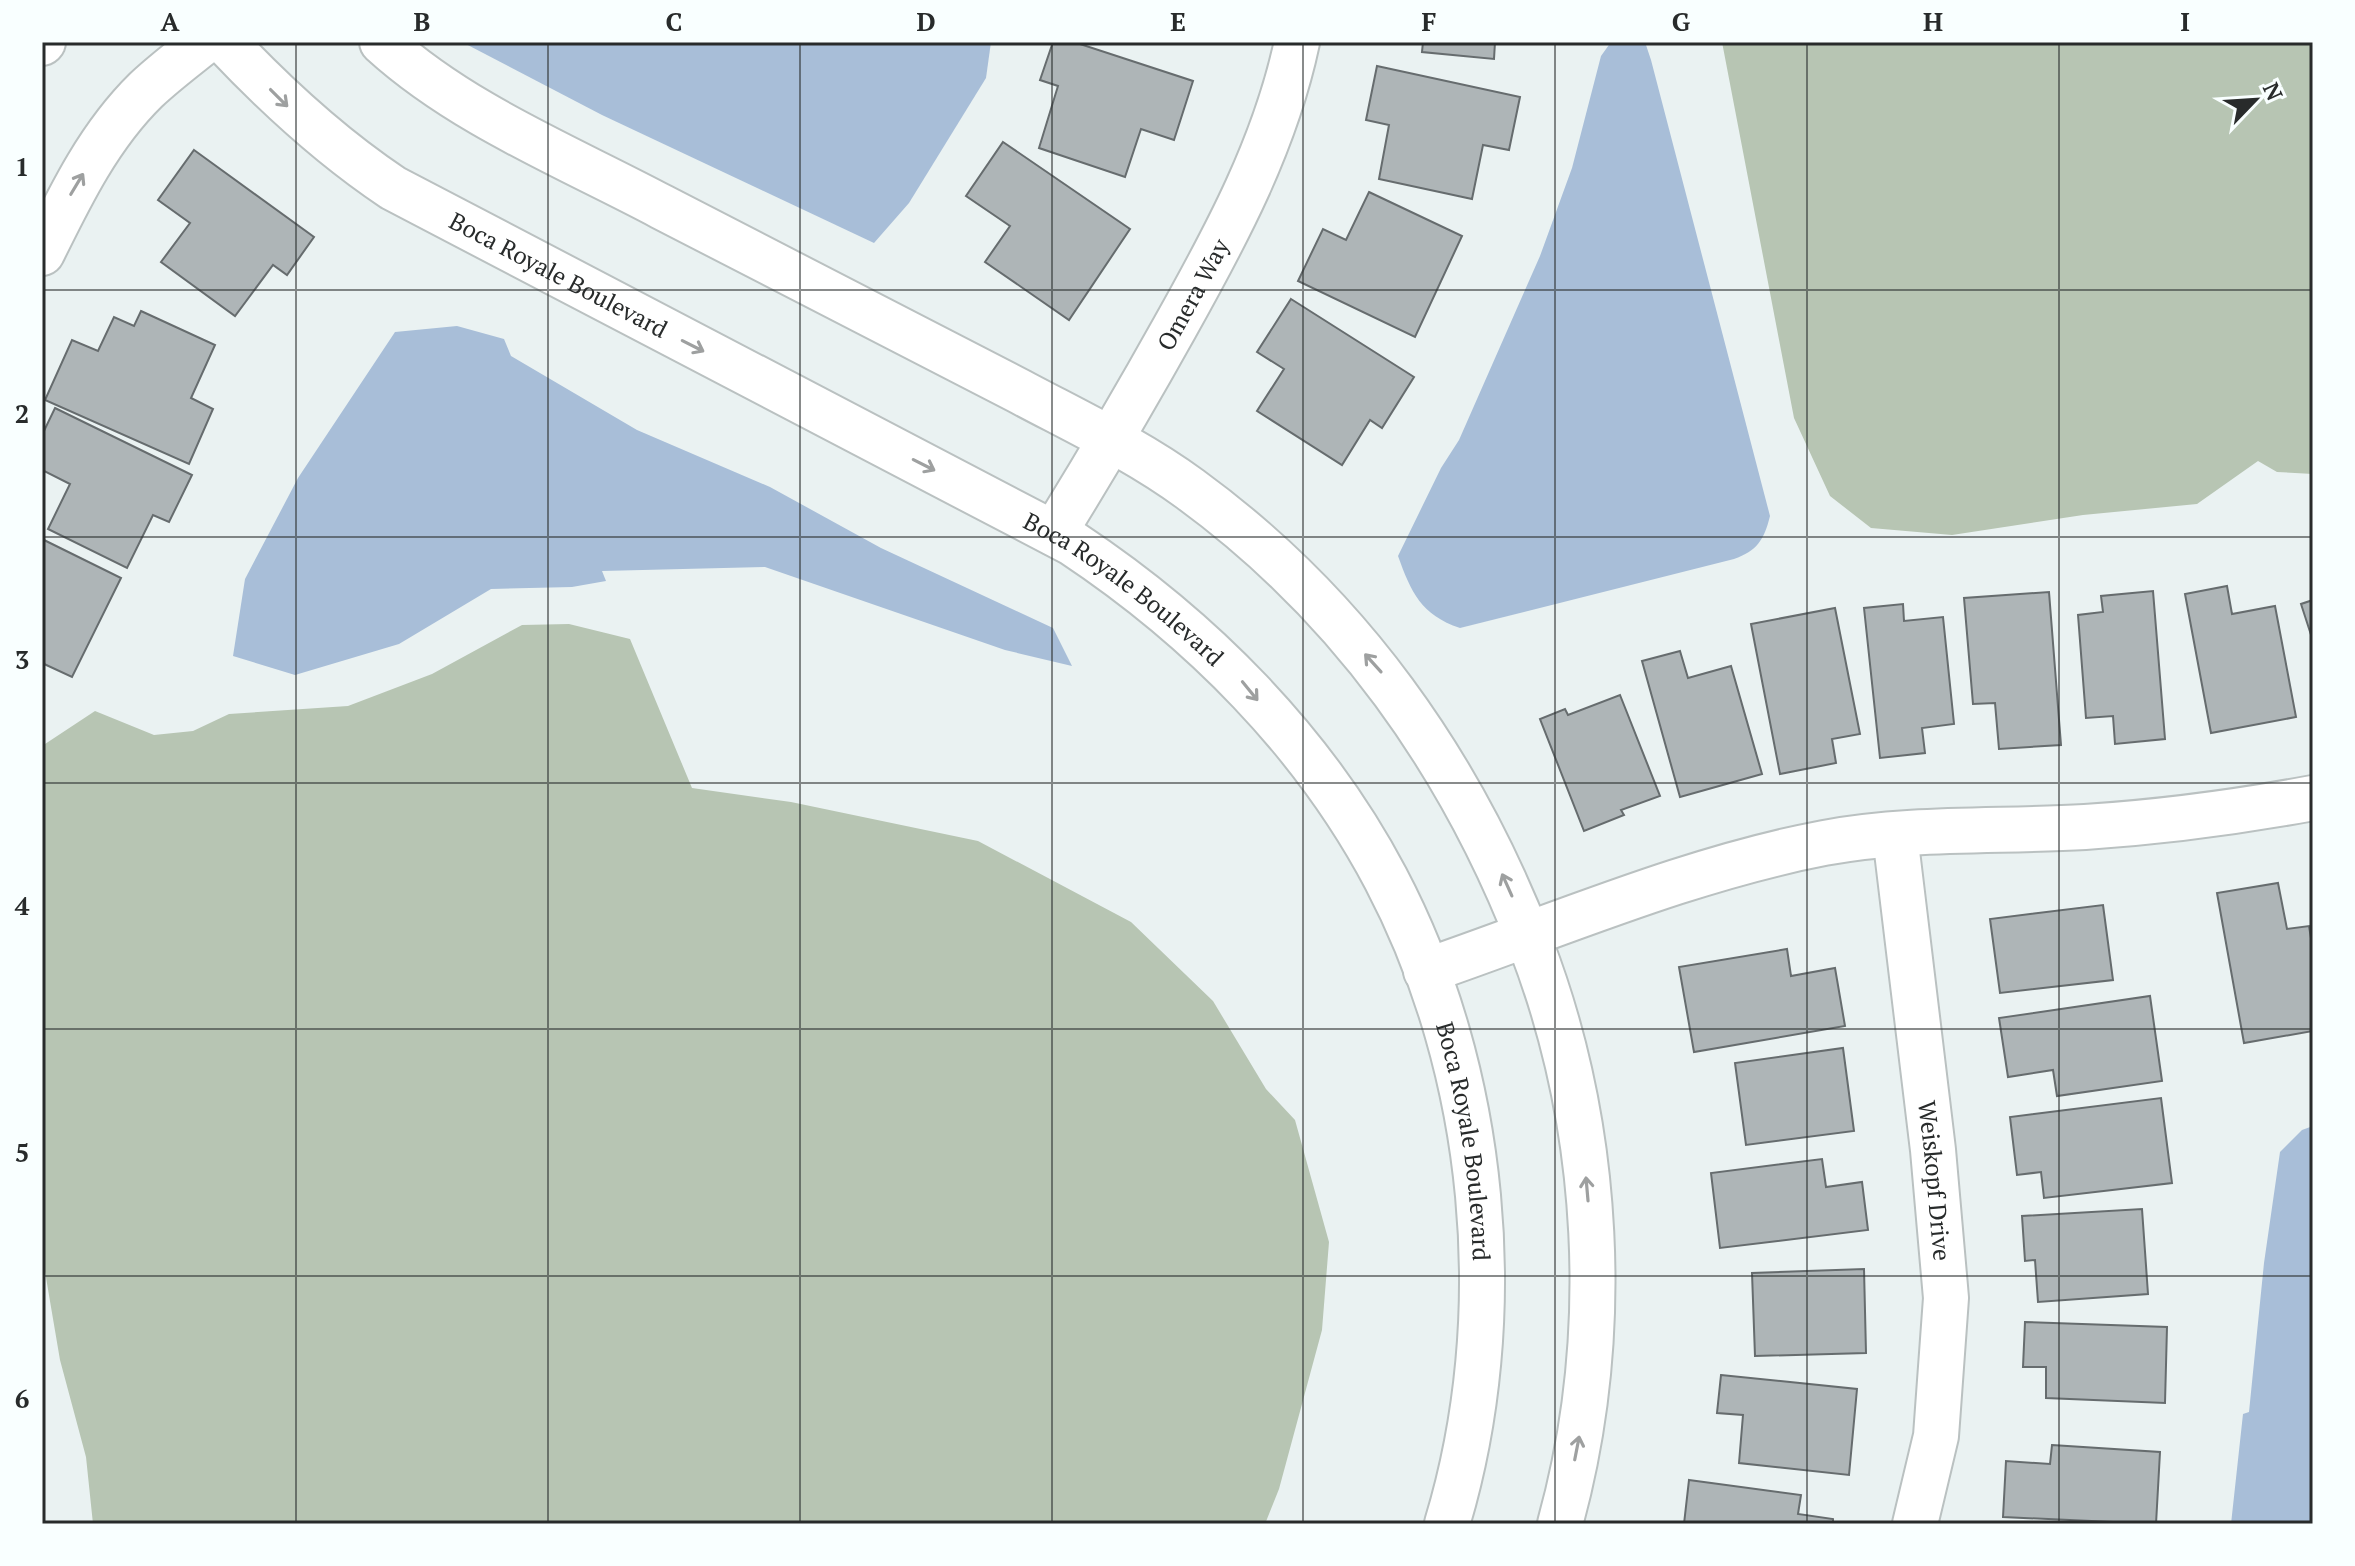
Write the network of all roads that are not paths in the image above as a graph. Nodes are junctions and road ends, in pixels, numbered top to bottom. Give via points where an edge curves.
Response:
1 (204, 42) edge
2 (225, 42) edge
3 (382, 42) edge
4 (1297, 42) edge
5 (42, 253) edge
6 (1111, 442) junction
7 (1054, 533) junction
8 (2313, 798) edge
9 (1895, 835) junction
10 (1528, 936) junction
11 (1426, 971) junction
12 (1447, 1524) edge
13 (1560, 1524) edge
14 (1915, 1524) edge

5 -> 1 street via 73,189 116,125 145,91
2 -> 7 street, Boca Royale Boulevard via 294,112 393,188
3 - 6 street via 463,101
4 - 6 street, Omera Way via 1272,131 1247,193
6 - 7 street, Omera Way
10 -> 6 street via 1456,783 1382,672 1238,527 1188,487
7 -> 11 street, Boca Royale Boulevard via 1157,603 1241,680 1351,822 1385,876
8 - 9 street via 2149,822
9 - 10 street via 1826,843 1702,875
9 - 14 street, Weiskopf Drive via 1946,1298 1936,1436
10 - 11 street
13 -> 10 street via 1590,1353 1589,1218 1571,1082
11 - 12 street, Boca Royale Boulevard via 1458,1078 1479,1220 1478,1366 1471,1430

